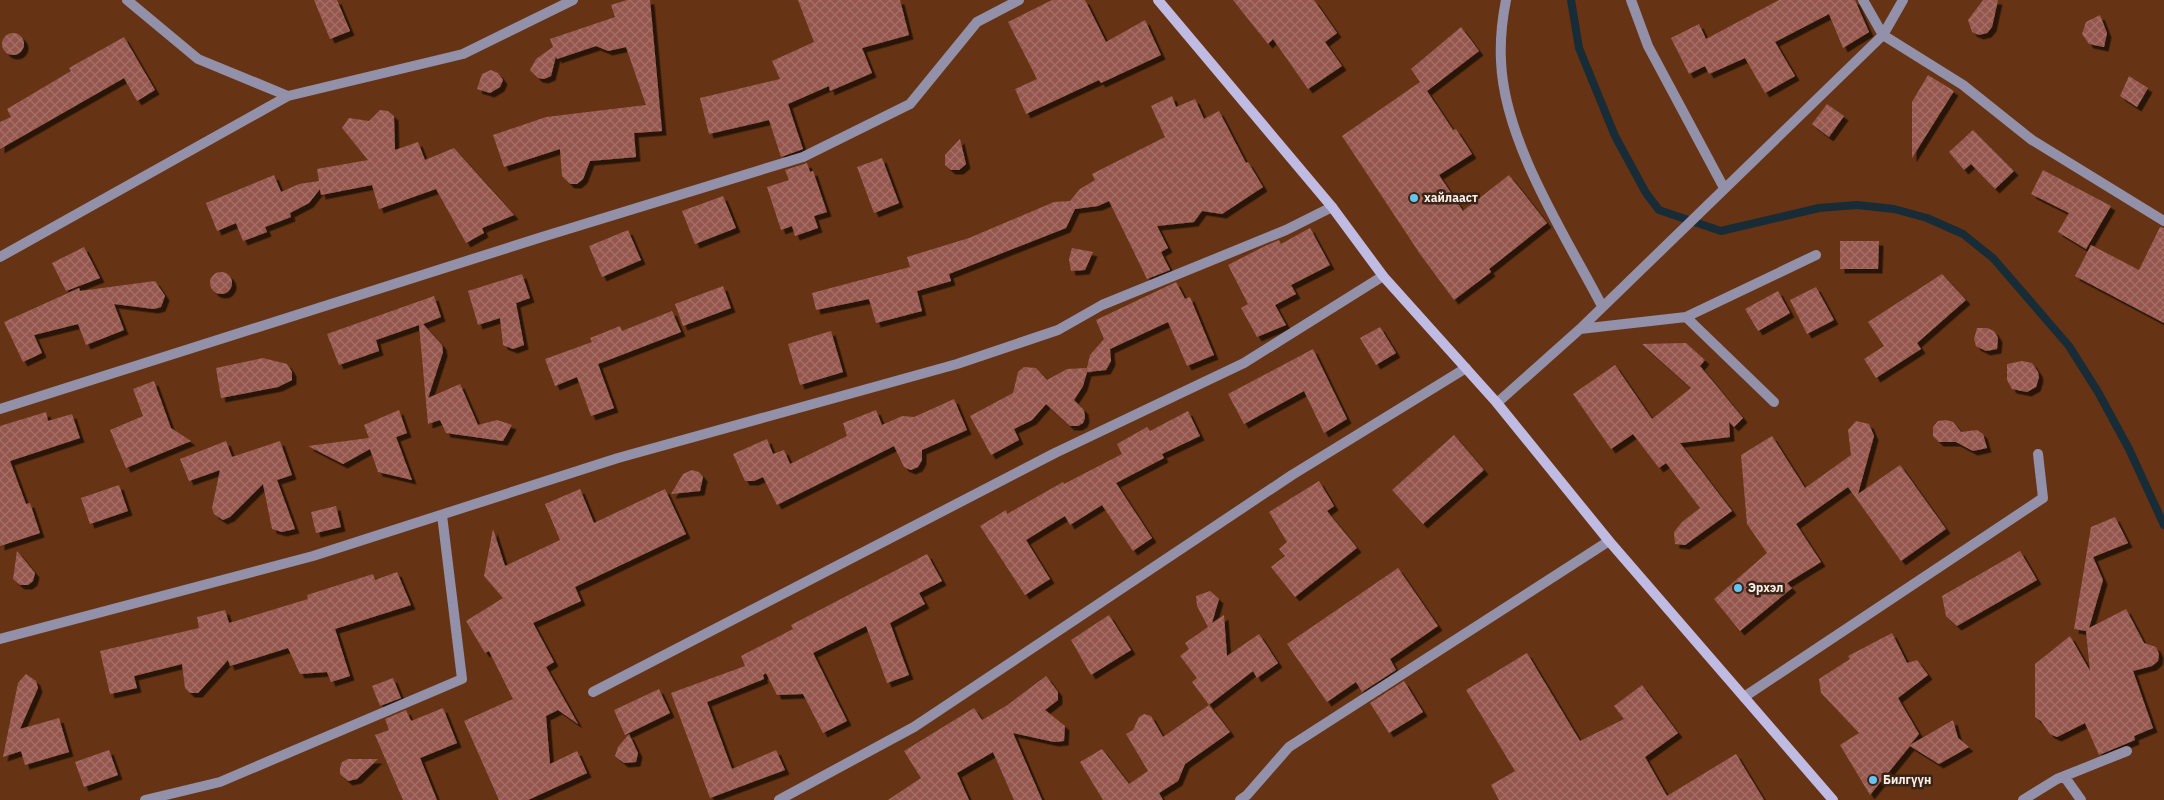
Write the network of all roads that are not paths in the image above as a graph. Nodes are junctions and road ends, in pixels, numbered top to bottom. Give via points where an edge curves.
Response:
1 (127, 0) edge
2 (573, 0) edge
3 (1019, 0) edge
4 (1158, 0) edge
5 (1506, 0) edge
6 (1630, 0) edge
7 (1863, 0) edge
8 (1903, 0) edge
9 (1883, 35) junction
10 (288, 96) junction
11 (1724, 188) junction
12 (1332, 207) junction
13 (2164, 221) edge
14 (1816, 255) dead end
15 (0, 257) edge
16 (1383, 276) junction
17 (1602, 306) junction
18 (1686, 316) junction
19 (1580, 329) junction
20 (1466, 368) junction
21 (1497, 402) junction
22 (1774, 402) dead end
23 (0, 409) edge
24 (2038, 454) dead end
25 (442, 515) junction
26 (1609, 541) junction
27 (0, 639) edge
28 (593, 692) dead end
29 (1744, 697) junction
30 (2127, 751) dead end
31 (2064, 776) junction
32 (1247, 798) edge
33 (145, 800) edge
34 (778, 800) edge
35 (1833, 800) edge
36 (2023, 800) edge
37 (2081, 800) edge

1 - 10 street via 198,59
2 - 10 street via 463,54
3 - 23 street via 977,22 910,104 803,157
4 - 12 main road
5 - 17 street via 1500,61 1510,113 1536,180
6 - 11 street via 1648,46
7 - 9 street
8 - 9 street
9 - 11 street
9 - 13 street via 1963,85 2032,140
10 - 15 street
11 - 17 street
12 - 16 main road
12 - 25 street via 1286,230 1102,305 1058,330 957,364 618,458
14 - 18 street
16 - 20 main road
16 - 28 street via 1244,363 1055,453
17 - 19 street
18 - 19 street
18 - 22 street
19 - 21 street
20 - 21 main road
20 - 34 street via 1292,475 914,727
21 - 26 main road
24 - 29 street via 2043,498
25 - 27 street via 313,556
25 - 33 street via 462,679 220,782
26 - 29 main road
26 - 32 street via 1289,747
29 - 35 main road
30 - 31 street
31 - 36 street
31 - 37 street

